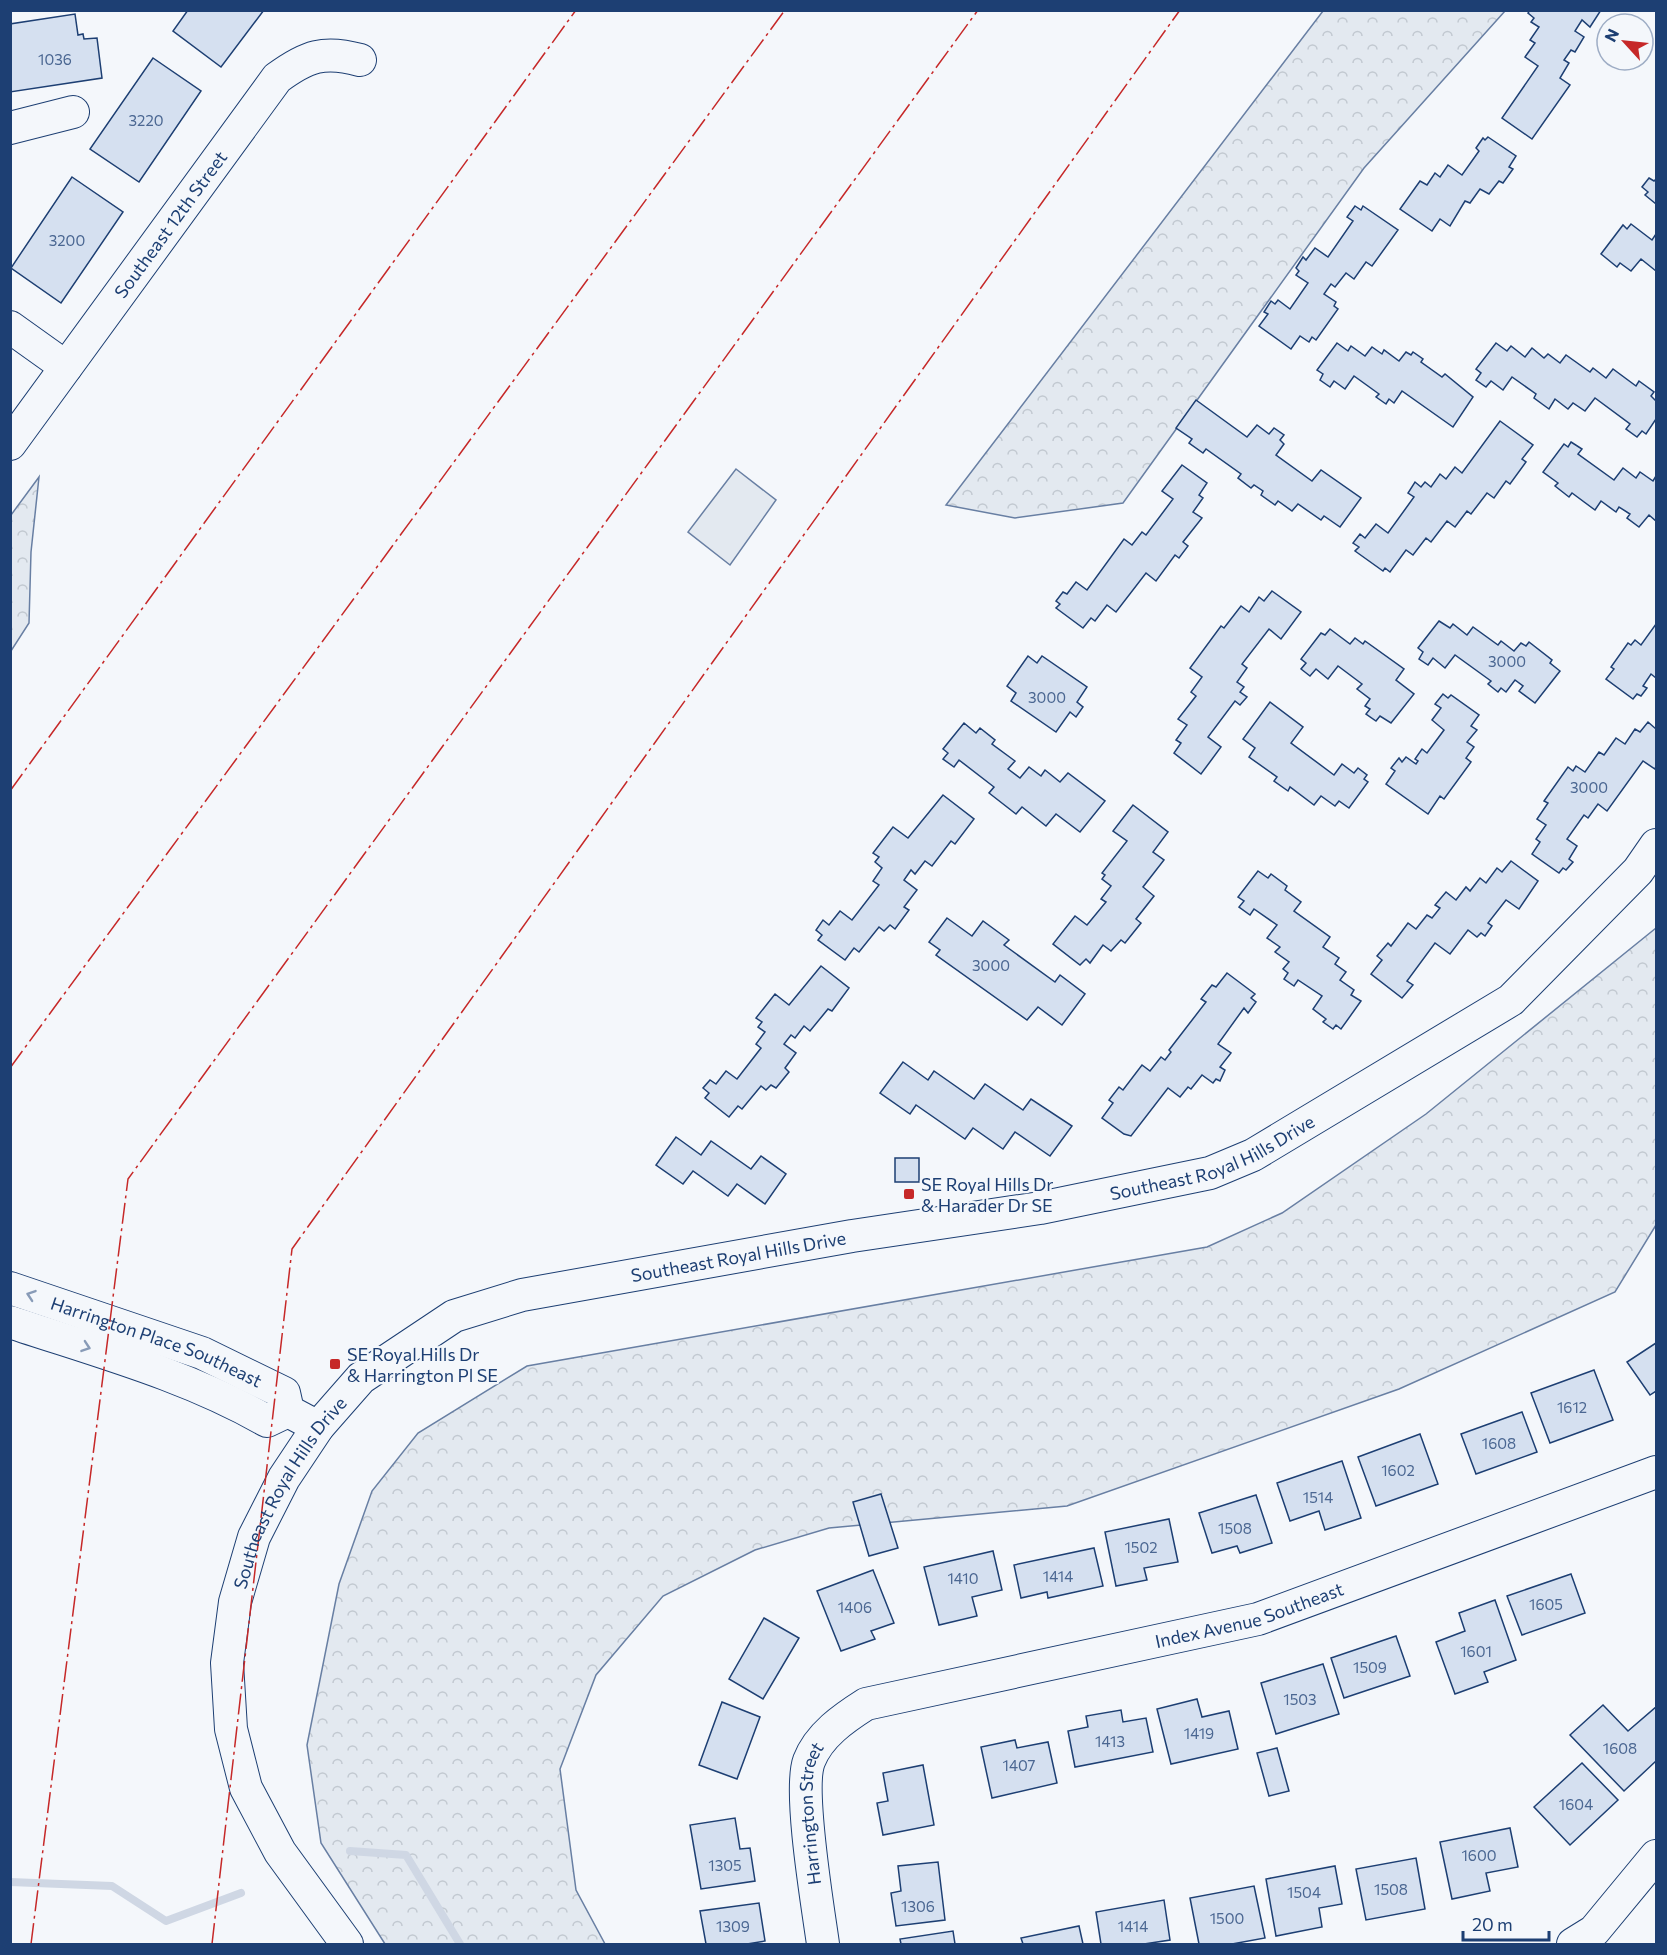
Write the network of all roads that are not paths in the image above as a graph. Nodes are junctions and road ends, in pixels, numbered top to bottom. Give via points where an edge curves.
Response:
1 (360, 60) dead end
2 (73, 112) dead end
3 (10, 128) edge
4 (10, 327) edge
5 (66, 367) junction
6 (10, 444) edge
7 (1656, 845) edge
8 (10, 1288) edge
9 (10, 1322) edge
10 (288, 1411) junction
11 (318, 1427) junction
12 (1656, 1472) edge
13 (835, 1724) joint
14 (1656, 1856) edge
15 (347, 1944) edge
16 (823, 1944) edge
17 (1573, 1944) edge

1 - 5 street, Southeast 12th Street via 335,53 302,60 278,78
2 - 3 street
4 - 5 street
5 - 6 street, Southeast 12th Street
7 - 11 street, Southeast Royal Hills Drive via 1638,871 1511,1000 1253,1155 1210,1173 1040,1208 852,1236 522,1295 454,1316 407,1345 361,1378
10 -> 8 street, Harrington Place Southeast via 284,1393 202,1353
9 -> 10 street, Harrington Place Southeast via 180,1380 228,1399 267,1421
10 - 11 street, Harrington Place Southeast
11 - 15 street, Southeast Royal Hills Drive via 284,1478 254,1537 235,1602 227,1664 231,1729 246,1788 280,1852
12 - 13 street, Index Avenue Southeast via 1258,1618 866,1704
13 - 16 street, Harrington Street via 808,1762 806,1802
14 - 17 street via 1594,1931

